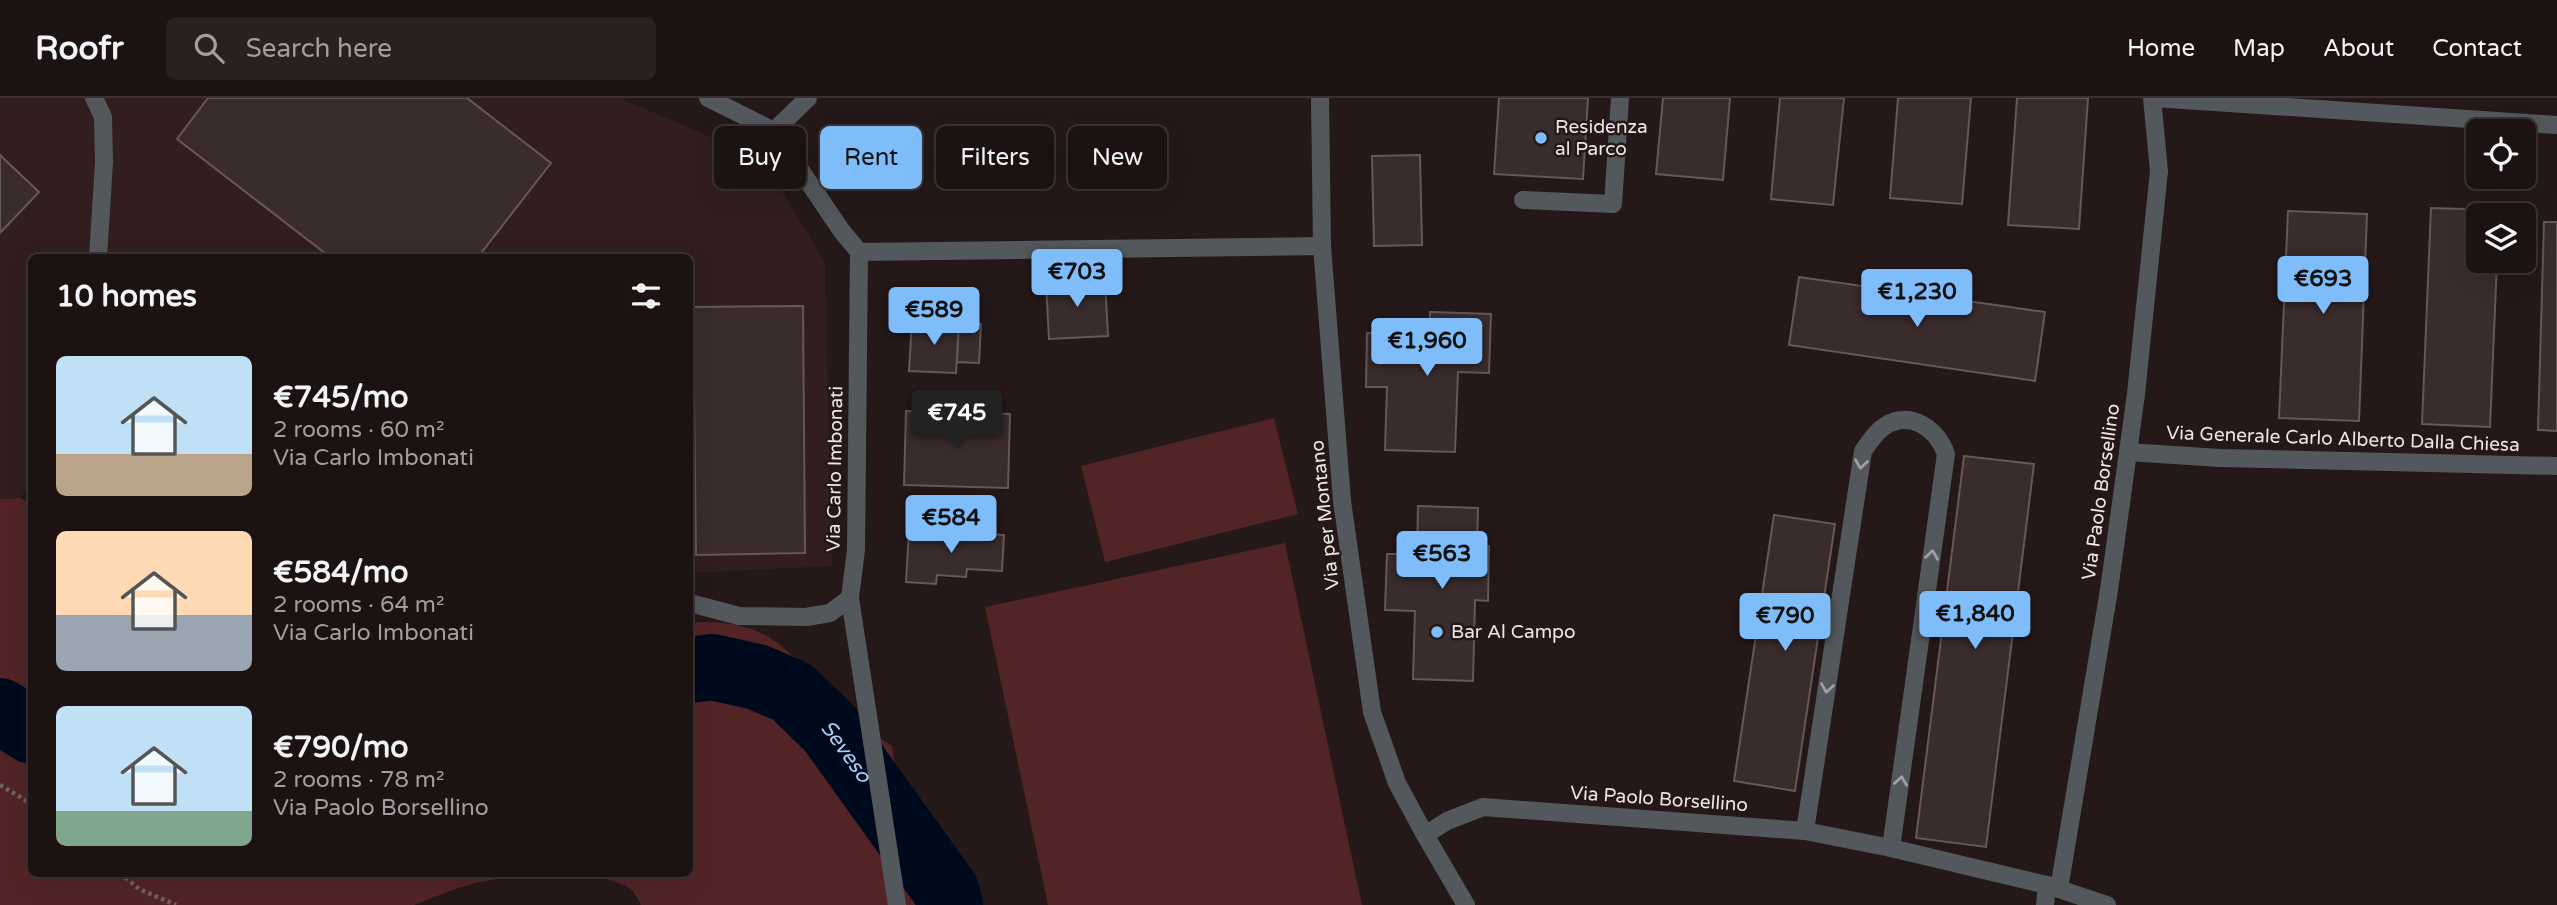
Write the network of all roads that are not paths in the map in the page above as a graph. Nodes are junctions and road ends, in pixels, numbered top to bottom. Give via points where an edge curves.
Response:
1 (94, 98) edge
2 (708, 98) edge
3 (808, 98) edge
4 (1321, 98) edge
5 (1620, 98) edge
6 (2153, 98) edge
7 (2557, 125) edge
8 (764, 126) edge
9 (779, 126) edge
10 (806, 178) edge
11 (1523, 200) dead end
12 (1322, 246) junction
13 (859, 252) junction
14 (98, 254) edge
15 (2128, 452) junction
16 (2557, 466) edge
17 (850, 598) junction
18 (693, 604) edge
19 (1805, 831) junction
20 (1425, 835) junction
21 (1891, 848) junction
22 (2053, 887) junction
23 (897, 905) edge
24 (1466, 905) edge
25 (2045, 905) edge
26 (2107, 905) edge

1 - 14 street via 103,117
2 - 8 street
3 - 9 street
4 - 12 street, Via per Montano
5 - 11 street via 1613,204
6 - 7 street
6 - 15 street, Via Paolo Borsellino via 2159,171
10 - 13 street
12 - 13 street
12 - 20 street, Via per Montano via 1342,501 1372,712 1397,783
13 - 17 street, Via Carlo Imbonati via 856,550
15 - 16 street, Via Generale Carlo Alberto Dalla Chiesa
15 - 22 street, Via Paolo Borsellino via 2109,590
17 - 18 street via 830,613 806,617 739,616
17 - 23 street, Via Carlo Imbonati
19 - 20 street, Via Paolo Borsellino via 1483,807
19 - 21 street, Via Paolo Borsellino
21 -> 19 street via 1946,454 1934,432 1912,420 1888,424 1863,451
20 - 24 street, Via per Montano
21 - 22 street, Via Paolo Borsellino
22 - 25 street
22 - 26 street, Via Paolo Borsellino

